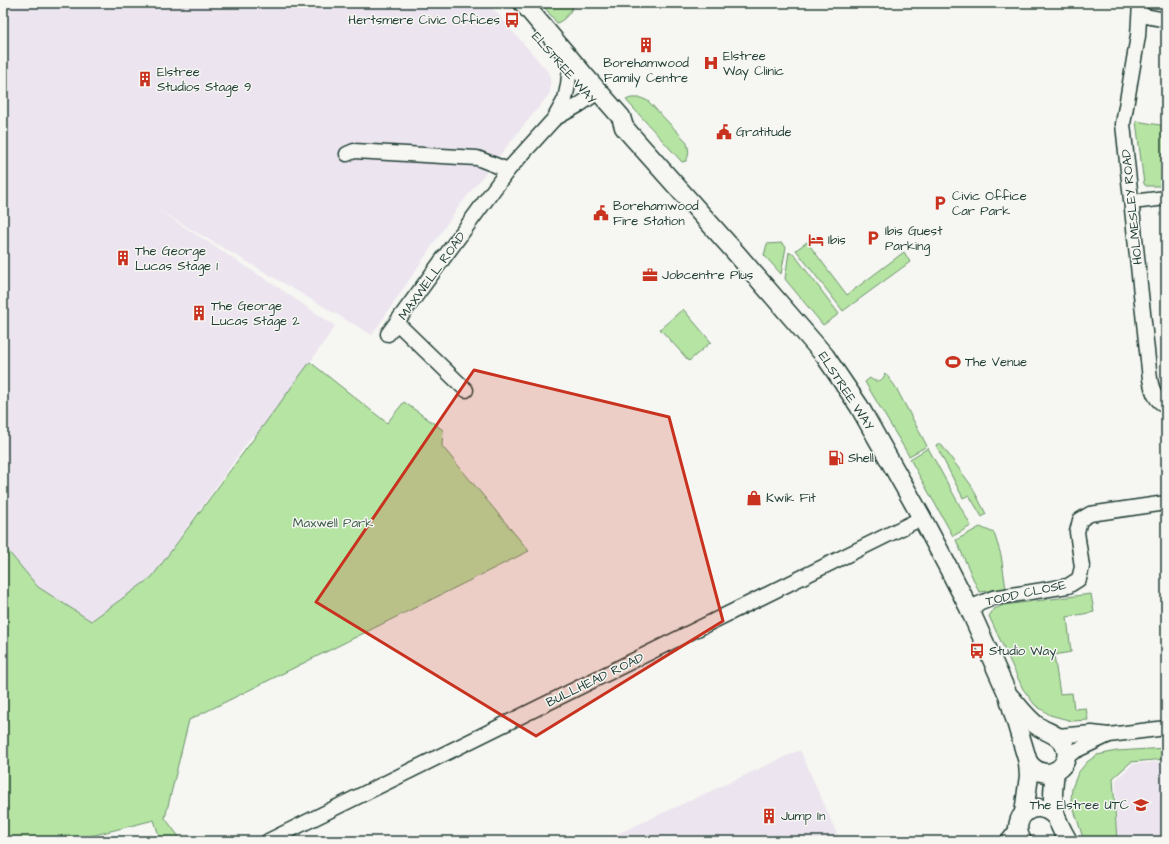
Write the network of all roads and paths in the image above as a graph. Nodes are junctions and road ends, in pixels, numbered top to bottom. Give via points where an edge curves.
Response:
1 (509, 3) edge
2 (522, 3) edge
3 (1140, 9) edge
4 (1166, 20) edge
5 (569, 75) junction
6 (594, 95) junction
7 (554, 119) junction
8 (347, 154) dead end
9 (508, 170) junction
10 (1166, 198) edge
11 (1132, 202) junction
12 (397, 323) junction
13 (388, 334) dead end
14 (466, 390) dead end
15 (1166, 405) edge
16 (1166, 503) edge
17 (922, 518) junction
18 (969, 608) junction
19 (1008, 695) junction
20 (1166, 728) edge
21 (1054, 734) junction
22 (1109, 735) junction
23 (1027, 758) junction
24 (1061, 764) junction
25 (1056, 828) edge
26 (1018, 831) edge
27 (268, 841) edge
28 (1068, 841) edge

1 - 5 main road, ELSTREE WAY
2 - 6 main road, ELSTREE WAY
3 - 4 street
3 - 11 street, HOLMESLEY ROAD via 1123,124
5 - 6 main road, ELSTREE WAY
5 - 7 street, MAXWELL ROAD via 565,99
6 - 7 street, MAXWELL ROAD
6 - 17 main road, ELSTREE WAY via 621,117 624,127 825,356 859,406
7 - 9 street, MAXWELL ROAD
8 - 9 street via 354,151 477,158
9 - 12 street, MAXWELL ROAD
10 - 11 street
11 - 15 street, HOLMESLEY ROAD via 1150,379 1153,392 1161,404
12 - 13 street
12 - 14 street, MAXWELL ROAD
16 - 18 street, TODD CLOSE via 1090,514 1080,520 1077,532 1082,567 1079,579 1068,586 993,598
17 - 18 main road, ELSTREE WAY
17 - 27 street, BULLHEAD ROAD
18 - 19 main road, ELSTREE WAY
19 - 21 main road, ELSTREE WAY via 1036,725
19 - 23 main road, ELSTREE WAY
20 - 22 street
21 - 22 street
21 - 23 main road, ELSTREE WAY via 1044,733 1030,740
21 - 24 main road via 1066,750
22 - 24 street via 1075,751
23 - 24 main road via 1032,767 1045,773
23 - 26 main road, ELSTREE WAY via 1029,776
24 - 25 main road via 1052,799
25 - 26 main road, ELSTREE WAY via 1050,811 1038,808 1031,809
25 - 28 main road

